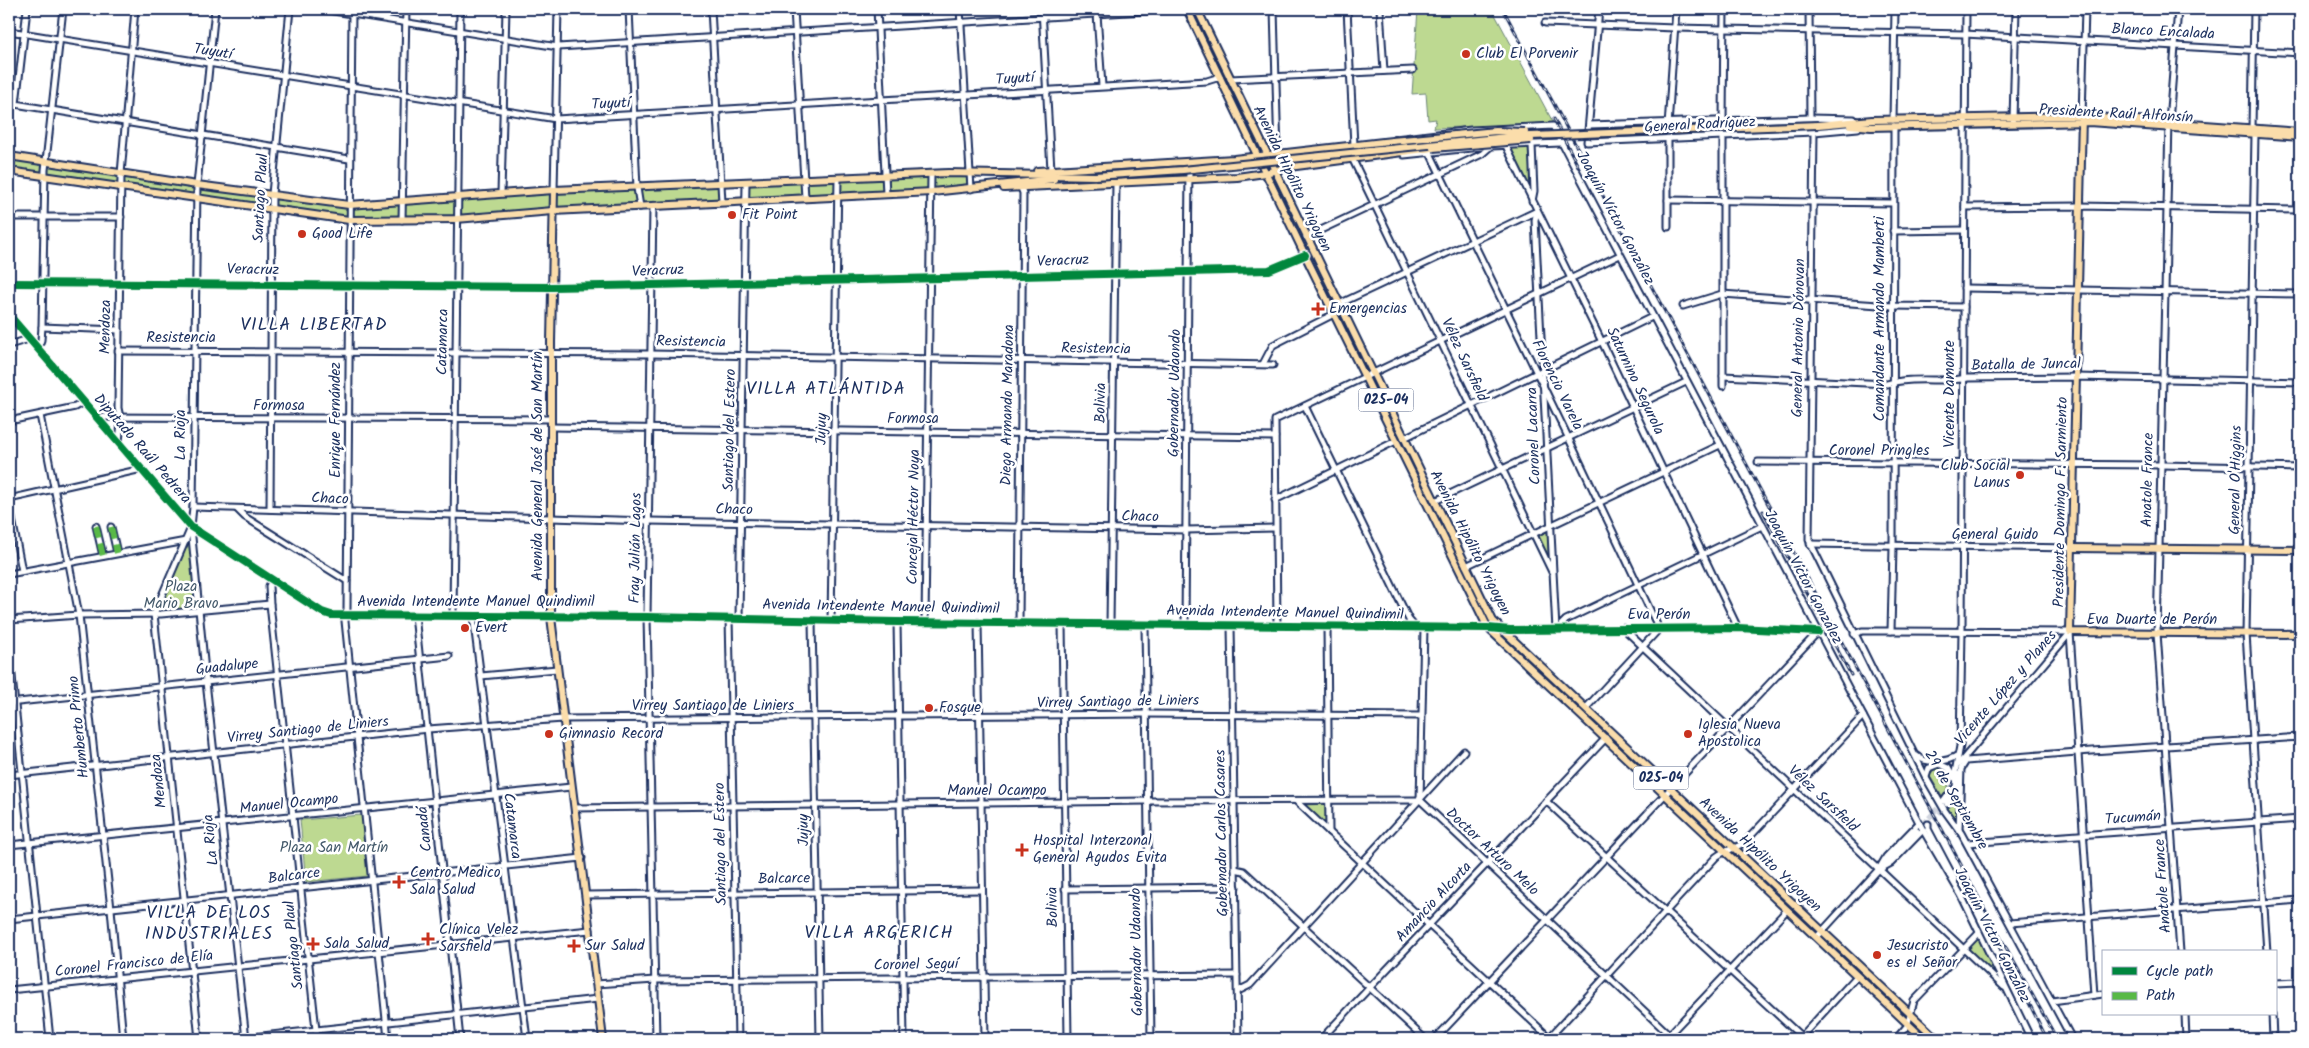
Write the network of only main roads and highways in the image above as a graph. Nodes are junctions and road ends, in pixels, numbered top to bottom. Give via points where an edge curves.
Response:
1 (1187, 9) edge
2 (1197, 9) edge
3 (2082, 119) junction
4 (2253, 131) junction
5 (2300, 132) edge
6 (1562, 136) junction
7 (2300, 138) edge
8 (1266, 155) junction
9 (9, 156) edge
10 (1257, 156) junction
11 (9, 171) edge
12 (1274, 171) junction
13 (1265, 173) junction
14 (1013, 174) junction
15 (1077, 176) junction
16 (992, 187) junction
17 (554, 190) junction
18 (553, 211) junction
19 (2072, 548) junction
20 (2300, 550) edge
21 (2070, 632) joint
22 (2300, 634) edge
23 (603, 1039) edge
24 (1924, 1039) edge
25 (1937, 1039) edge

1 - 10 main road, Avenida Hipólito Yrigoyen / 025-04
2 - 8 main road, Avenida Hipólito Yrigoyen / 025-04
3 - 4 main road, Presidente Raúl Alfonsín
3 - 6 main road, Presidente Raúl Alfonsín, bridge via 1831,124
3 - 19 main road, Presidente Domingo F. Sarmiento
4 - 5 main road, Presidente Raúl Alfonsín
4 - 7 main road, Presidente Raúl Alfonsín
6 - 8 main road, bridge via 1496,131
6 - 12 main road, bridge via 1352,158
6 - 15 main road, bridge via 1485,138 1183,170
8 - 10 main road
8 - 12 main road, Avenida Hipólito Yrigoyen / 025-04
9 - 17 main road via 349,205
10 - 13 main road, Avenida Hipólito Yrigoyen / 025-04
10 - 14 main road
11 - 18 main road via 349,220 456,219
12 - 13 main road
12 - 25 main road, Avenida Hipólito Yrigoyen / 025-04 via 1499,629
13 - 16 main road
13 - 24 main road, Avenida Hipólito Yrigoyen / 025-04 via 1488,628
14 - 15 main road
14 - 17 main road via 931,174
15 - 16 main road
16 - 18 main road
17 - 18 main road, Avenida General José de San Martín
18 - 23 main road, Avenida General José de San Martín via 551,617
19 - 20 main road, General Guido
19 - 21 main road, Presidente Domingo F. Sarmiento
21 - 22 main road, Eva Duarte de Perón

